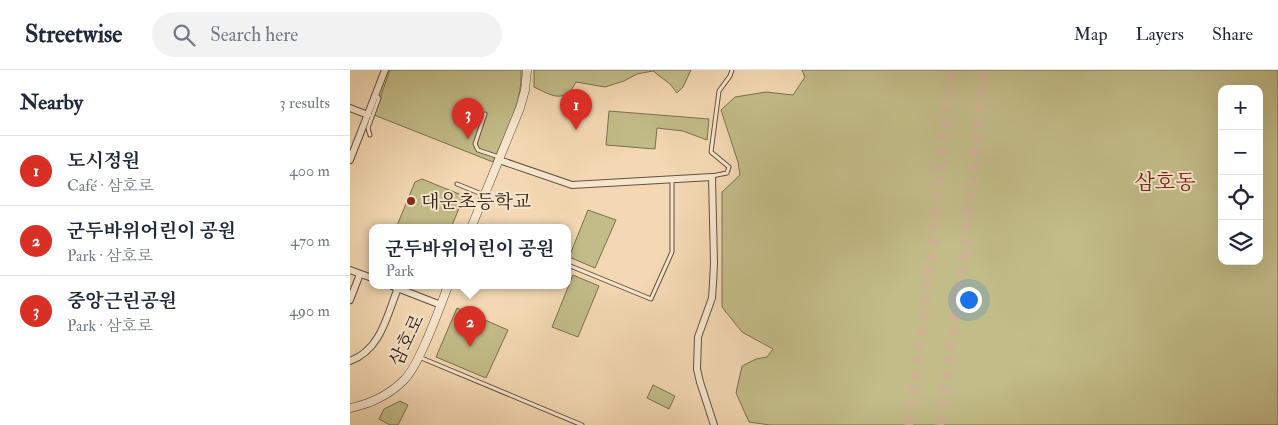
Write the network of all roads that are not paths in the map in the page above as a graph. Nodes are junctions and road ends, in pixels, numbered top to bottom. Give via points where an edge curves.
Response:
1 (385, 70) edge
2 (527, 70) edge
3 (732, 70) edge
4 (375, 95) junction
5 (350, 108) edge
6 (485, 114) dead end
7 (368, 115) junction
8 (370, 135) dead end
9 (499, 159) junction
10 (350, 160) edge
11 (712, 177) junction
12 (672, 179) junction
13 (457, 184) dead end
14 (484, 195) junction
15 (474, 224) edge
16 (571, 267) edge
17 (350, 270) edge
18 (360, 274) junction
19 (369, 277) edge
20 (394, 289) edge
21 (400, 289) edge
22 (447, 289) edge
23 (350, 300) edge
24 (441, 305) junction
25 (419, 356) junction
26 (350, 360) edge
27 (350, 408) edge
28 (582, 425) edge
29 (714, 425) edge

1 - 4 street
2 - 9 street via 520,108
3 - 11 lane via 719,91 712,152 728,167 727,173
4 - 7 street
4 - 8 lane via 379,98 368,128
5 - 7 street
6 - 9 lane via 474,144 478,150
7 - 10 street
9 - 12 street via 572,185
9 - 14 street
11 - 12 street
11 - 29 street via 712,298 698,337 697,369
12 - 16 lane via 672,252 652,299
13 - 14 lane
14 - 15 street
17 - 18 street
18 - 19 street
18 - 23 street
20 - 26 street via 377,340 367,352
21 - 24 street
22 - 24 street, 삼호로
24 - 25 street, 삼호로
25 - 27 street, 삼호로 via 404,380 387,394
25 - 28 lane

